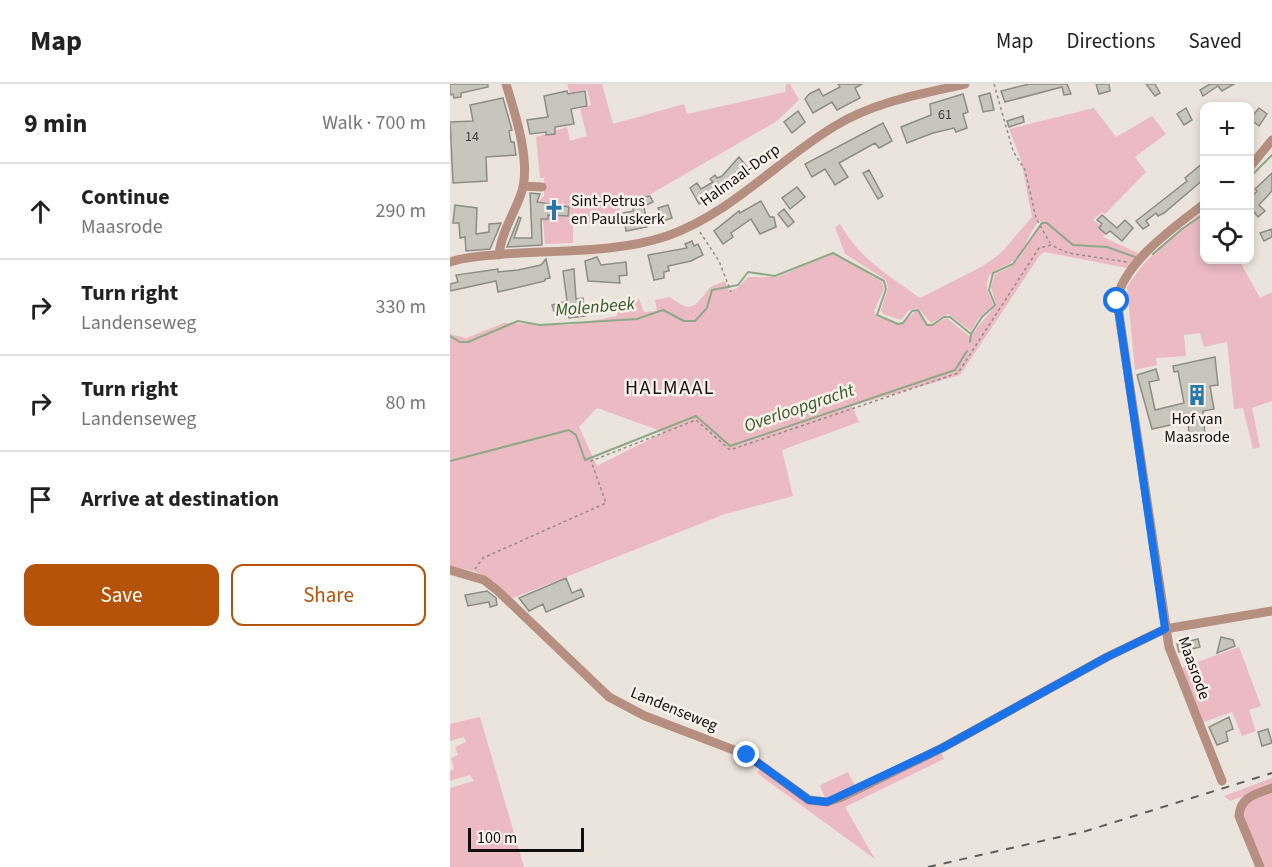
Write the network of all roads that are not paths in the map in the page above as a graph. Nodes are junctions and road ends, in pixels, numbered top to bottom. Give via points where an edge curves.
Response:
1 (506, 84) edge
2 (965, 84) edge
3 (1272, 140) edge
4 (1254, 162) edge
5 (523, 186) junction
6 (542, 188) dead end
7 (1200, 207) edge
8 (499, 255) junction
9 (450, 262) edge
10 (450, 570) edge
11 (1272, 611) edge
12 (1165, 629) junction
13 (1222, 780) dead end
14 (1272, 788) edge
15 (1260, 867) edge

1 - 5 street via 521,146
2 - 8 street, Halmaal-Dorp via 898,100 837,124 726,206 664,237 632,244
3 - 4 street
5 - 6 street
5 - 8 street
7 - 12 street, Maasrode via 1168,231 1136,266 1122,283 1117,301
8 - 9 street, Halmaal-Dorp
10 - 12 street, Landenseweg via 484,580 498,591 609,697 645,716 747,755 809,800 819,802 842,797 942,748
11 - 12 street, Landenseweg
12 - 13 street, Maasrode via 1176,668
14 - 15 street via 1248,797 1240,808 1239,816

